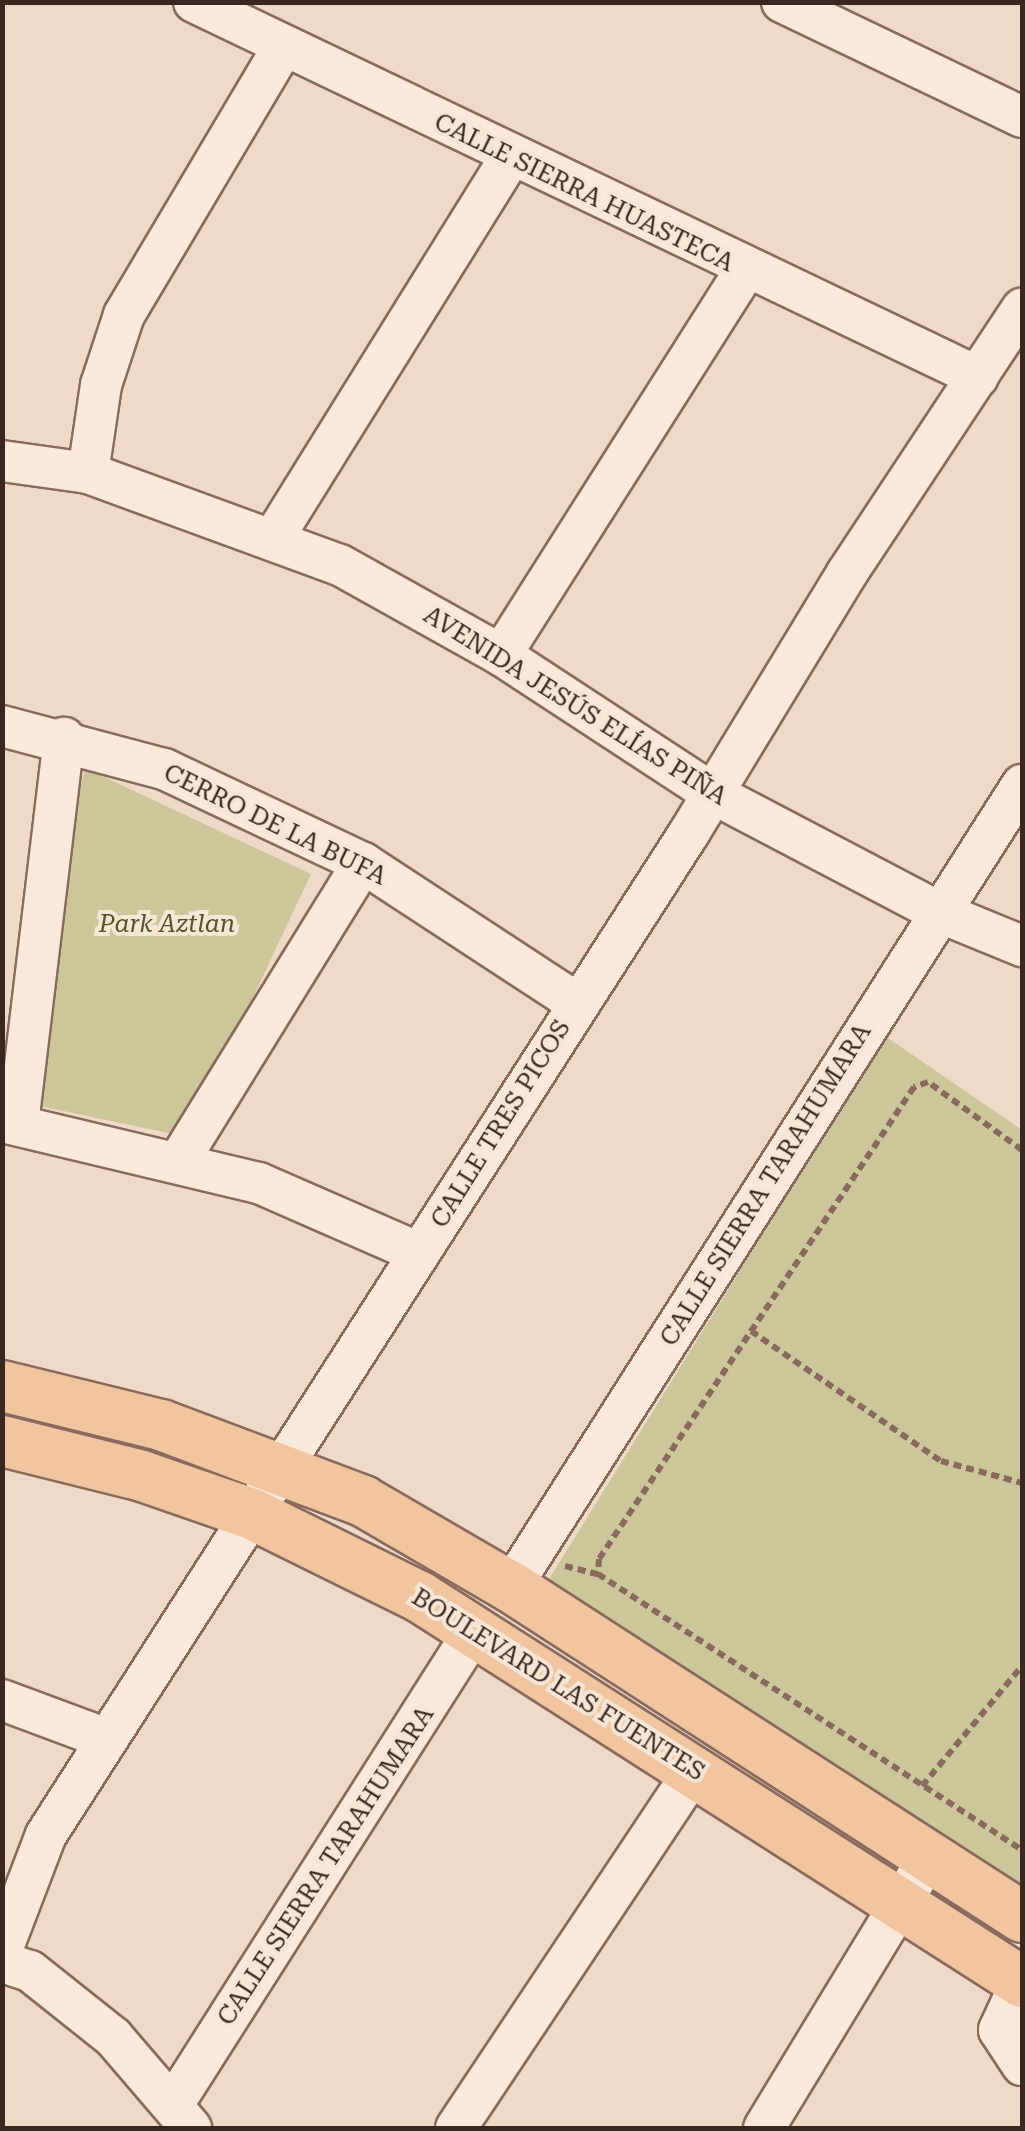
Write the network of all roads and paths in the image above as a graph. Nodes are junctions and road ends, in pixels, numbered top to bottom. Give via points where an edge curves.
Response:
1 (194, 2) edge
2 (782, 2) edge
3 (283, 47) junction
4 (1022, 117) edge
5 (510, 158) junction
6 (745, 271) junction
7 (1022, 309) edge
8 (978, 377) junction
9 (2, 461) edge
10 (88, 473) junction
11 (274, 537) junction
12 (501, 655) junction
13 (2, 726) edge
14 (64, 738) junction
15 (1022, 785) edge
16 (712, 793) junction
17 (363, 864) junction
18 (940, 912) junction
19 (1022, 946) edge
20 (578, 1003) junction
21 (10, 1123) edge
22 (1022, 1150) edge
23 (180, 1159) junction
24 (419, 1253) junction
25 (751, 1331) junction
26 (2, 1386) edge
27 (2, 1442) edge
28 (281, 1468) junction
29 (1022, 1484) edge
30 (252, 1514) junction
31 (510, 1587) junction
32 (476, 1628) junction
33 (1022, 1666) edge
34 (2, 1700) edge
35 (107, 1739) junction
36 (695, 1770) junction
37 (922, 1786) junction
38 (1022, 1850) edge
39 (929, 1857) junction
40 (903, 1904) junction
41 (1022, 1917) edge
42 (2, 1950) edge
43 (2, 1962) edge
44 (1022, 1981) edge
45 (1022, 2065) edge
46 (182, 2116) edge
47 (774, 2124) edge
48 (456, 2128) edge

1 - 3 street, CALLE SIERRA HUASTECA
2 - 4 street
3 - 5 street, CALLE SIERRA HUASTECA
3 - 10 street via 124,314 101,384
5 - 6 street, CALLE SIERRA HUASTECA
5 - 11 street
6 - 8 street, CALLE SIERRA HUASTECA
6 - 12 street
7 - 8 street, CALLE TRES PICOS
8 - 16 street, CALLE TRES PICOS
9 - 10 street, AVENIDA JESÚS ELÍAS PIÑA
10 - 11 street, AVENIDA JESÚS ELÍAS PIÑA
11 - 12 street, AVENIDA JESÚS ELÍAS PIÑA via 340,565
12 - 16 street, AVENIDA JESÚS ELÍAS PIÑA
13 - 14 street, CERRO DE LA BUFA
14 - 17 street, CERRO DE LA BUFA via 164,769
14 - 21 street
15 - 18 street, CALLE SIERRA TARAHUMARA
16 - 18 street, AVENIDA JESÚS ELÍAS PIÑA
16 - 20 street, CALLE TRES PICOS
17 - 20 street, CERRO DE LA BUFA
17 - 23 street
18 - 19 street, AVENIDA JESÚS ELÍAS PIÑA
18 - 31 street, CALLE SIERRA TARAHUMARA
20 - 24 street, CALLE TRES PICOS
21 - 23 street
22 - 25 path via 922,1081
23 - 24 street via 258,1182
24 - 28 street, CALLE TRES PICOS
25 - 29 path via 941,1462
25 - 37 path via 599,1559 598,1574
26 - 28 main road via 161,1425
27 - 30 main road, BOULEVARD LAS FUENTES via 142,1476
28 - 30 street, CALLE TRES PICOS
28 - 31 main road via 362,1501
30 - 32 main road, BOULEVARD LAS FUENTES
30 - 35 street, CALLE TRES PICOS
31 - 39 main road
32 - 36 main road, BOULEVARD LAS FUENTES
32 - 46 street, CALLE SIERRA TARAHUMARA
33 - 37 path
34 - 35 street
35 - 42 street, CALLE TRES PICOS via 46,1836
36 - 40 main road, BOULEVARD LAS FUENTES
36 - 48 street
37 - 38 path
39 - 40 street
39 - 41 main road
40 - 44 main road, BOULEVARD LAS FUENTES
40 - 47 street
43 - 46 street via 30,1971 113,2037
44 - 45 street via 999,2030

